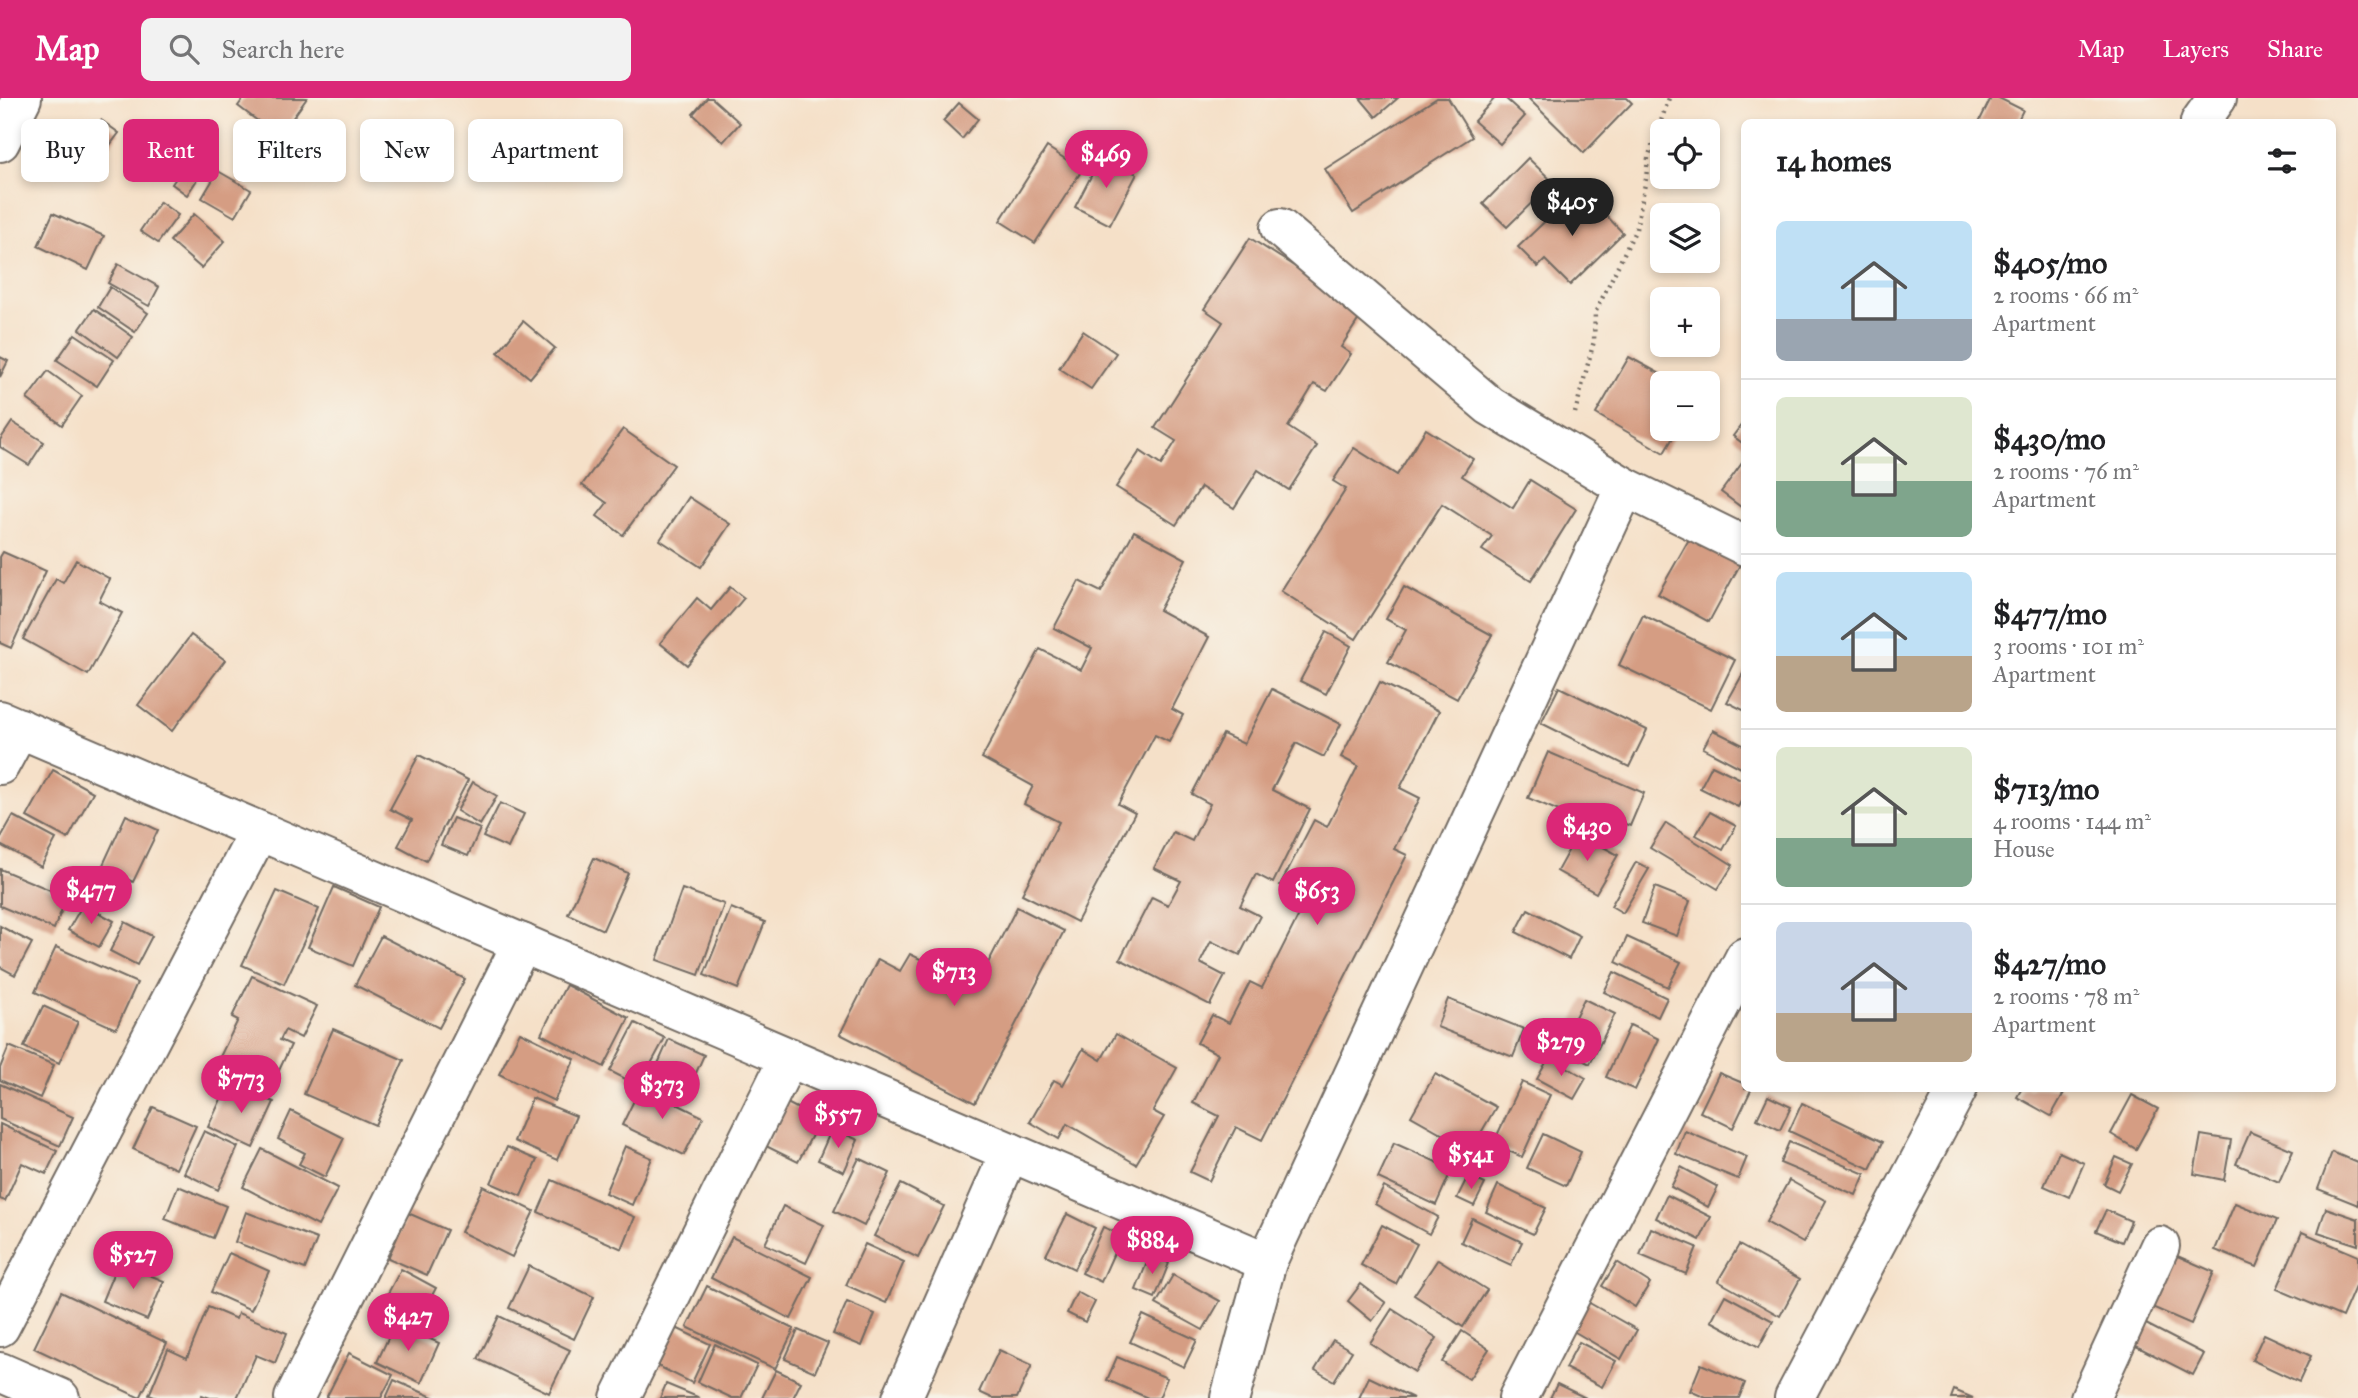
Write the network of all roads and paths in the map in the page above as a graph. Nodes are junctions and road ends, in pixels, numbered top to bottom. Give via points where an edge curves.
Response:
1 (22, 98) edge
2 (1669, 98) edge
3 (2217, 98) edge
4 (2202, 119) edge
5 (0, 142) edge
6 (1280, 228) dead end
7 (1566, 452) junction
8 (1625, 487) junction
9 (1741, 544) edge
10 (10, 724) edge
11 (0, 765) edge
12 (259, 831) junction
13 (522, 943) junction
14 (1741, 965) edge
15 (789, 1057) junction
16 (1956, 1092) edge
17 (1010, 1152) junction
18 (2160, 1246) dead end
19 (1267, 1262) junction
20 (0, 1327) edge
21 (0, 1372) edge
22 (60, 1398) edge
23 (294, 1398) edge
24 (620, 1398) edge
25 (902, 1398) edge
26 (1230, 1398) edge
27 (1518, 1398) edge
28 (1794, 1398) edge
29 (2090, 1398) edge

1 - 5 street
2 - 7 path via 1647,158 1636,229 1595,313 1594,341
3 - 4 street
6 - 7 street via 1490,406
7 - 8 street
8 - 9 street
8 - 19 street
10 - 11 street
10 - 12 street
12 - 13 street
12 - 20 street
13 - 15 street
13 - 23 street
14 - 27 street
15 - 17 street
15 - 24 street
16 - 28 street
17 - 19 street
17 - 25 street
18 - 29 street
19 - 26 street
21 - 22 street

